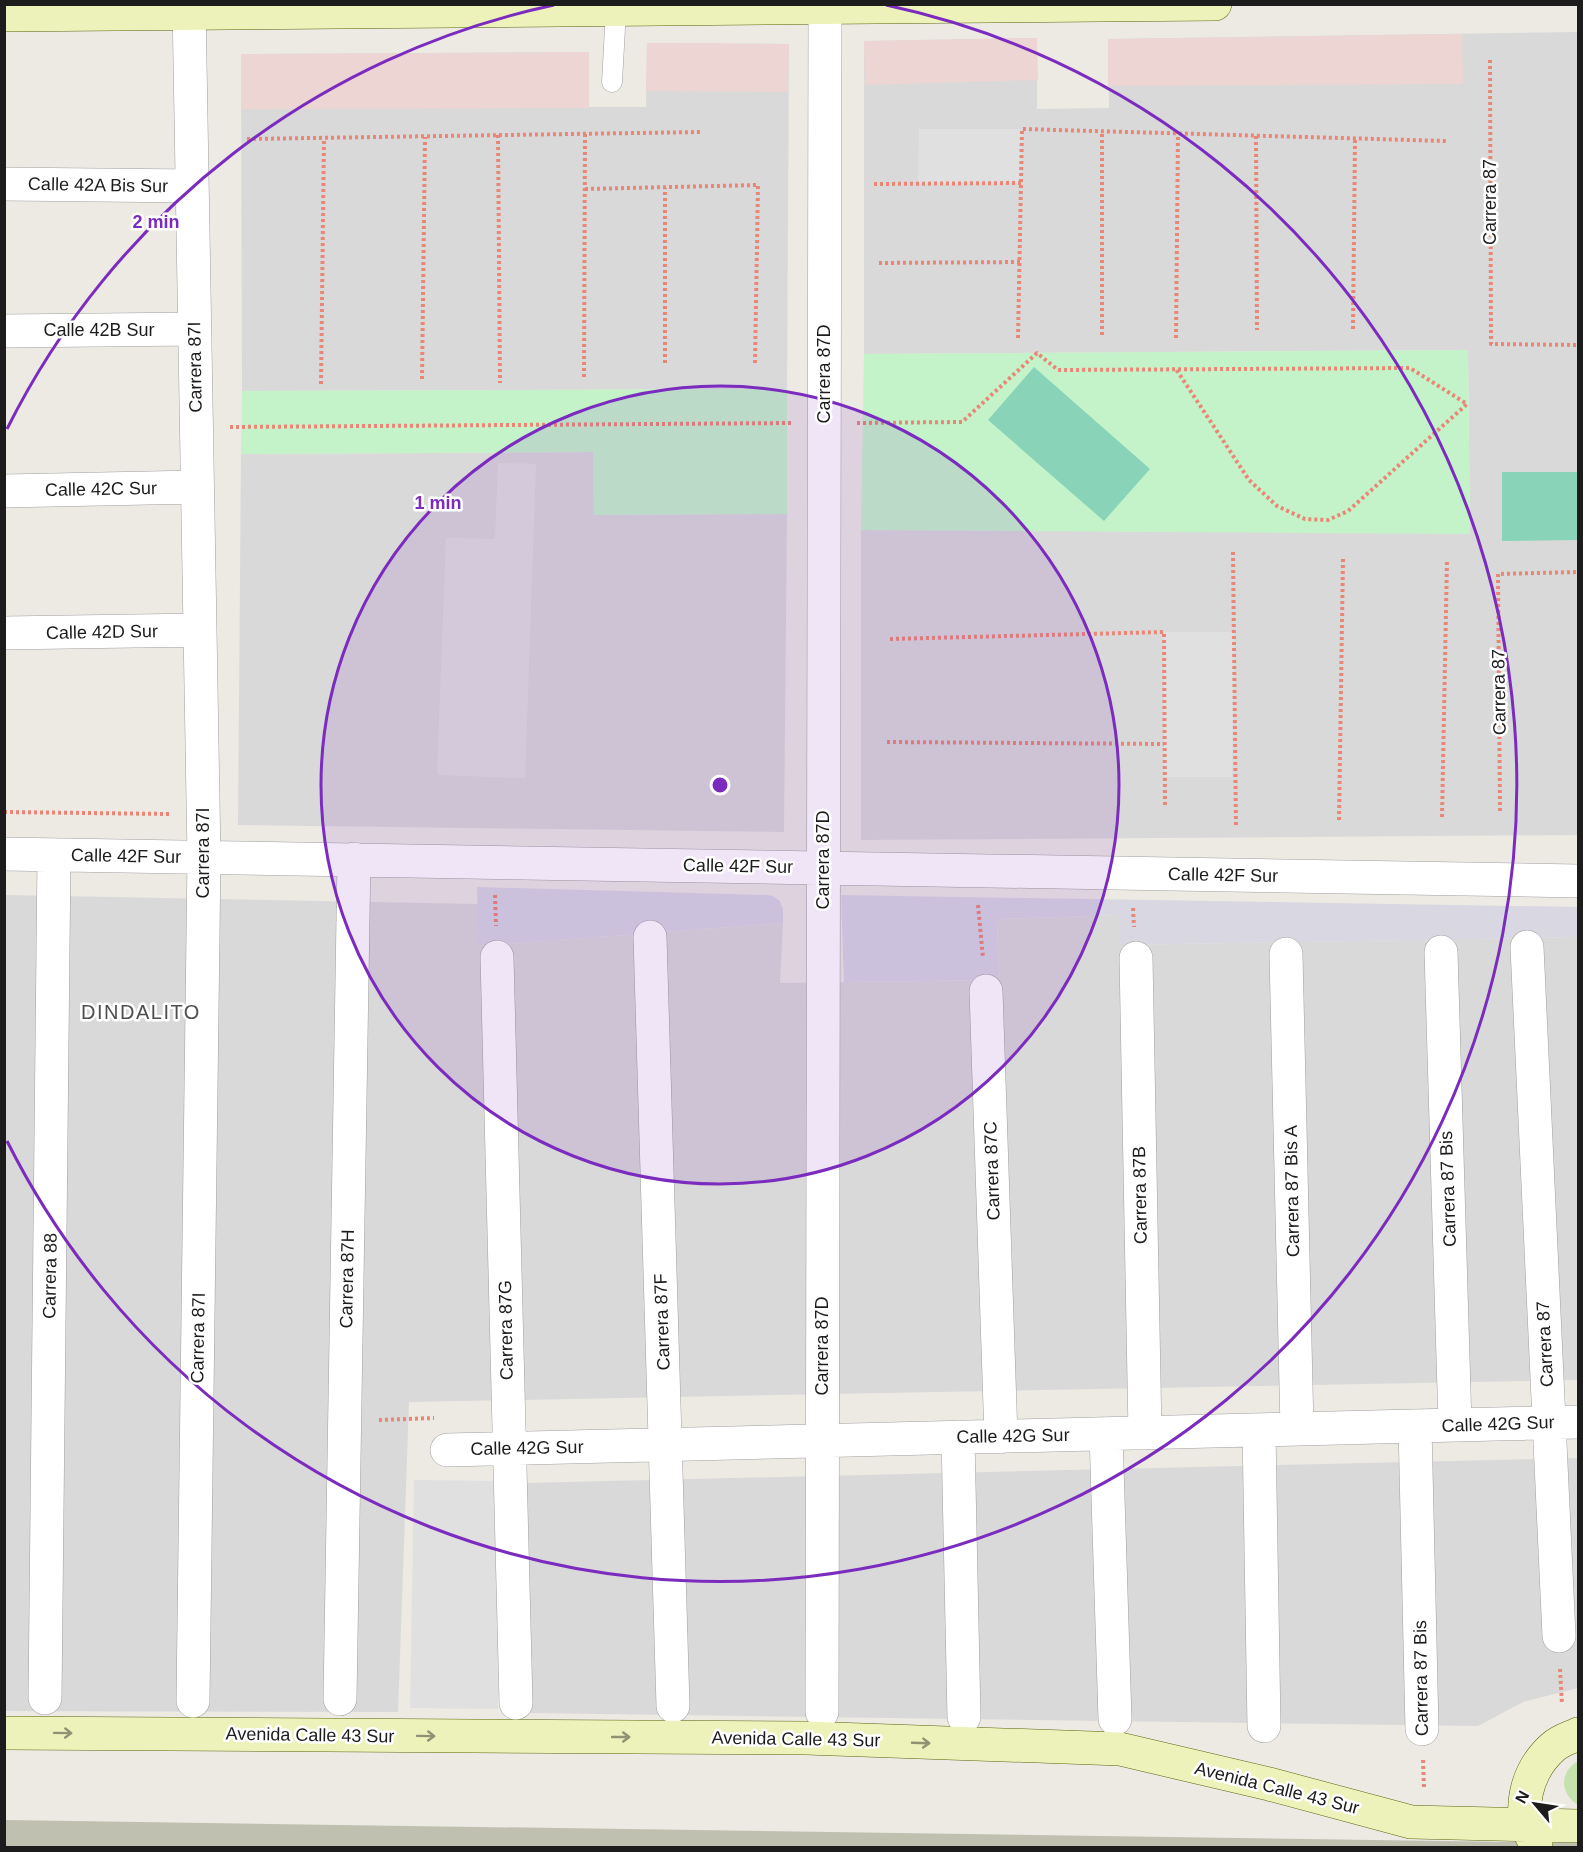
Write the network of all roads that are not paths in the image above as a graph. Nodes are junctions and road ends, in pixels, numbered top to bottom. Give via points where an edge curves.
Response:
1 (1215, 4) edge
2 (189, 9) edge
3 (825, 9) junction
4 (616, 10) junction
5 (4, 15) edge
6 (612, 82) dead end
7 (4, 184) edge
8 (192, 186) junction
9 (194, 329) junction
10 (4, 331) edge
11 (197, 487) junction
12 (4, 491) edge
13 (200, 630) junction
14 (4, 633) edge
15 (4, 854) edge
16 (54, 855) junction
17 (204, 857) junction
18 (354, 860) junction
19 (823, 868) junction
20 (1578, 881) edge
21 (650, 938) dead end
22 (1527, 947) dead end
23 (1441, 952) dead end
24 (1286, 954) dead end
25 (497, 957) dead end
26 (1136, 958) dead end
27 (986, 991) road end
28 (1563, 1422) edge
29 (1455, 1425) junction
30 (1415, 1426) junction
31 (1297, 1429) junction
32 (1259, 1430) junction
33 (1144, 1433) junction
34 (1106, 1434) junction
35 (958, 1437) junction
36 (1001, 1437) junction
37 (822, 1441) junction
38 (665, 1445) junction
39 (509, 1449) junction
40 (447, 1450) road end
41 (1559, 1636) road end
42 (45, 1698) dead end
43 (340, 1699) dead end
44 (194, 1701) dead end
45 (516, 1704) dead end
46 (672, 1706) dead end
47 (822, 1712) dead end
48 (963, 1717) dead end
49 (1115, 1719) dead end
50 (1264, 1726) dead end
51 (1422, 1729) road end
52 (4, 1733) edge
53 (1571, 1737) edge
54 (1578, 1826) edge
55 (1533, 1836) edge

1 - 3 main road
2 - 4 main road
2 - 5 main road
2 - 8 street, Carrera 87I
3 - 4 main road
3 - 19 street, Carrera 87D
4 - 6 lane
7 - 8 street, Calle 42A Bis Sur
8 - 9 street, Carrera 87I
9 - 10 street, Calle 42B Sur
9 - 11 street, Carrera 87I
11 - 12 street, Calle 42C Sur
11 - 13 street, Carrera 87I
13 - 14 street, Calle 42D Sur
13 - 17 street, Carrera 87I
15 - 16 street, Calle 42F Sur
16 - 17 street, Calle 42F Sur
16 - 42 street, Carrera 88
17 - 18 street, Calle 42F Sur
17 - 44 street, Carrera 87I
18 - 19 street, Calle 42F Sur
18 - 43 street, Carrera 87H
19 - 20 street, Calle 42F Sur
19 - 37 street, Carrera 87D
21 - 38 street, Carrera 87F
22 - 28 street, Carrera 87
23 - 29 street, Carrera 87 Bis
24 - 31 street, Carrera 87 Bis A
25 - 39 street, Carrera 87G
26 - 33 street, Carrera 87B
27 - 36 street, Carrera 87C
28 - 29 street, Calle 42G Sur
28 - 41 street, Carrera 87
29 - 30 street, Calle 42G Sur
30 - 31 street, Calle 42G Sur
30 - 51 street, Carrera 87 Bis
31 - 32 street, Calle 42G Sur
32 - 33 street, Calle 42G Sur
32 - 50 street
33 - 34 street, Calle 42G Sur
34 - 36 street, Calle 42G Sur
34 - 49 street
35 - 36 street, Calle 42G Sur
35 - 37 street, Calle 42G Sur
35 - 48 street
37 - 38 street, Calle 42G Sur
37 - 47 street, Carrera 87D
38 - 39 street, Calle 42G Sur
38 - 46 street, Carrera 87F
39 - 40 street, Calle 42G Sur
39 - 45 street, Carrera 87G
52 -> 55 main road, Avenida Calle 43 Sur via 806,1738 1120,1749 1411,1822
53 - 55 main road via 1554,1746 1537,1764 1530,1781 1525,1802
54 - 55 main road, Avenida Calle 43 Sur

